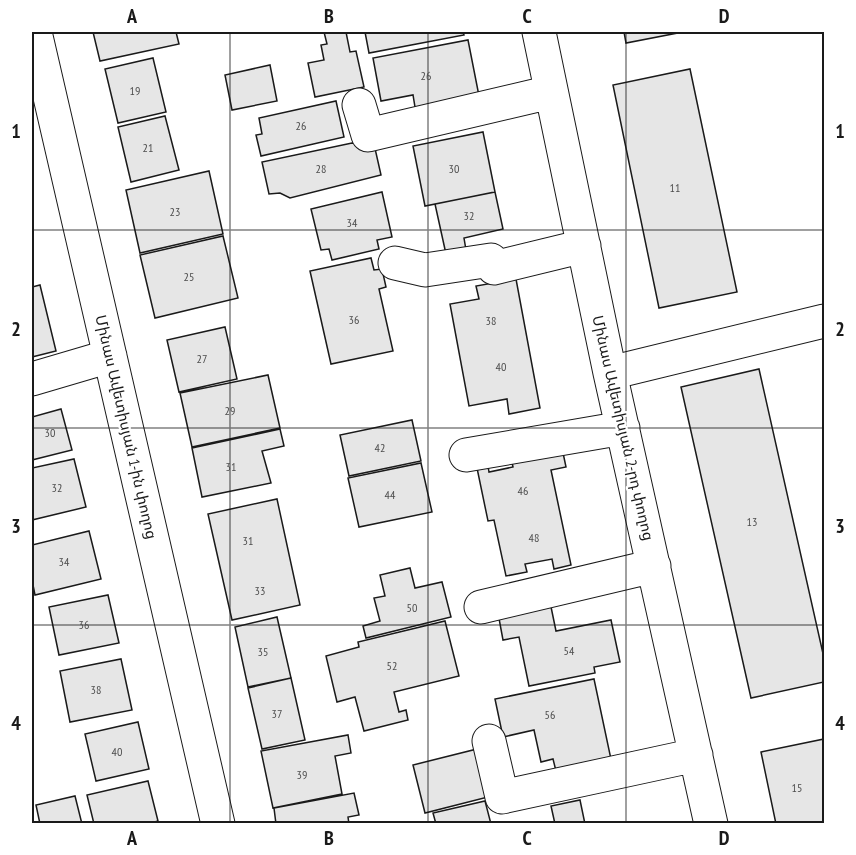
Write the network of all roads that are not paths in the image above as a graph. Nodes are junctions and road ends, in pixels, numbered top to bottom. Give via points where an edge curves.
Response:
1 (34, 32) edge
2 (539, 32) edge
3 (551, 92) junction
4 (359, 105) dead end
5 (584, 246) junction
6 (395, 263) dead end
7 (825, 321) edge
8 (110, 356) junction
9 (610, 373) junction
10 (32, 379) edge
11 (623, 428) junction
12 (466, 455) dead end
13 (654, 566) junction
14 (481, 607) dead end
15 (489, 741) dead end
16 (696, 755) junction
17 (218, 824) edge
18 (711, 824) edge

1 - 8 street, Մինաս Ավետիսյան 1-ին փողոց
2 - 3 street, Մինաս Ավետիսյան 2-րդ փողոց
3 - 4 street via 368,135
3 - 5 street, Մինաս Ավետիսյան 2-րդ փողոց
5 - 6 street via 494,268 491,260 425,270
5 - 9 street, Մինաս Ավետիսյան 2-րդ փողոց
7 - 9 street
8 - 10 street
8 - 17 street, Մինաս Ավետիսյան 1-ին փողոց
9 - 11 street, Մինաս Ավետիսյան 2-րդ փողոց
11 - 12 street
11 - 13 street, Մինաս Ավետիսյան 2-րդ փողոց
13 - 14 street
13 - 16 street, Մինաս Ավետիսյան 2-րդ փողոց
15 - 16 street via 502,796
16 - 18 street, Մինաս Ավետիսյան 2-րդ փողոց

